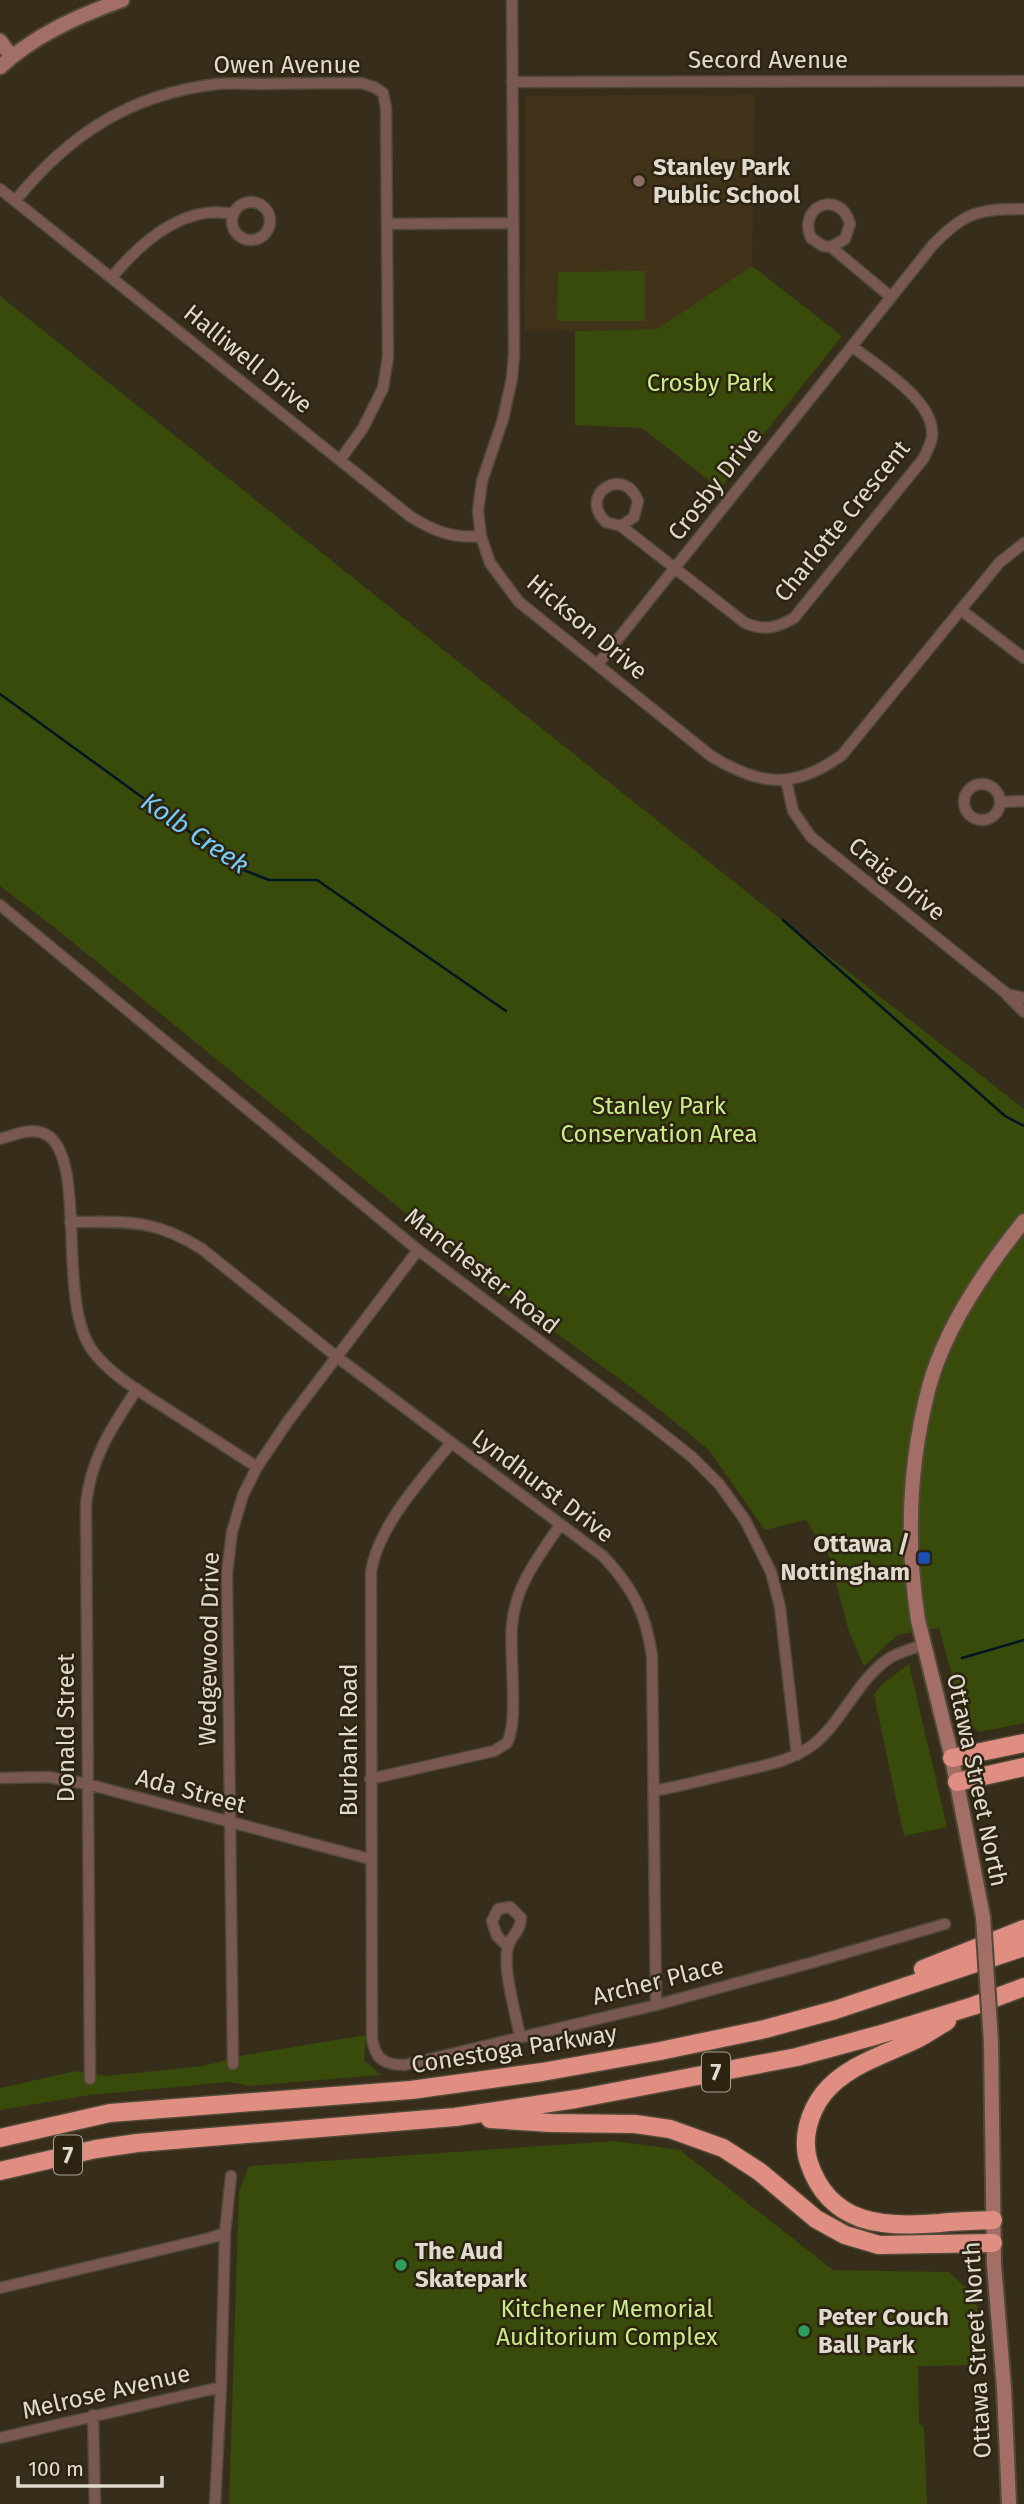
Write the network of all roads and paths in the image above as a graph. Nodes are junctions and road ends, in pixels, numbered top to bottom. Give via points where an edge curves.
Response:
1 (122, 0) edge
2 (512, 0) edge
3 (0, 41) edge
4 (11, 56) junction
5 (0, 67) edge
6 (1024, 81) edge
7 (512, 82) junction
8 (0, 189) edge
9 (15, 201) junction
10 (1024, 209) edge
11 (233, 214) dead end
12 (512, 223) junction
13 (388, 224) junction
14 (831, 247) junction
15 (112, 277) junction
16 (891, 297) junction
17 (852, 346) junction
18 (340, 460) junction
19 (621, 526) junction
20 (481, 536) junction
21 (1024, 542) edge
22 (675, 568) junction
23 (961, 610) junction
24 (1023, 657) edge
25 (598, 664) junction
26 (786, 780) junction
27 (1024, 801) edge
28 (1001, 802) dead end
29 (0, 905) edge
30 (1007, 994) junction
31 (1024, 998) edge
32 (1024, 1012) edge
33 (0, 1139) edge
34 (1024, 1220) edge
35 (71, 1222) junction
36 (418, 1250) junction
37 (337, 1357) junction
38 (137, 1389) junction
39 (451, 1443) junction
40 (257, 1467) junction
41 (560, 1525) junction
42 (923, 1645) junction
43 (1024, 1742) edge
44 (797, 1755) junction
45 (952, 1758) junction
46 (1024, 1767) edge
47 (0, 1777) edge
48 (370, 1779) junction
49 (957, 1782) junction
50 (87, 1784) junction
51 (654, 1791) junction
52 (229, 1823) junction
53 (370, 1859) junction
54 (945, 1924) dead end
55 (1024, 1929) edge
56 (508, 1947) dead end
57 (1024, 1947) edge
58 (1024, 1987) edge
59 (656, 2005) junction
60 (973, 2006) junction
61 (835, 2010) junction
62 (520, 2036) junction
63 (380, 2060) joint
64 (233, 2064) dead end
65 (90, 2079) dead end
66 (455, 2117) junction
67 (0, 2138) edge
68 (0, 2171) edge
69 (232, 2176) dead end
70 (993, 2220) junction
71 (225, 2233) junction
72 (993, 2243) junction
73 (0, 2288) edge
74 (221, 2387) junction
75 (93, 2415) junction
76 (0, 2438) edge
77 (95, 2504) edge
78 (215, 2504) edge
79 (1009, 2504) edge

1 - 4 main road via 63,25
2 - 7 street, Hickson Drive
3 - 4 main road
4 - 5 main road
6 - 7 street, Secord Avenue
7 - 12 street, Hickson Drive
8 - 9 street, Halliwell Drive
9 - 13 street, Owen Avenue via 47,164 82,134 144,100 220,84 361,83 383,93 386,108
9 - 15 street, Halliwell Drive
10 - 16 street, Crosby Drive via 984,212 953,224
11 - 15 street via 215,210 179,220 147,240
12 - 13 street
12 - 20 street, Hickson Drive via 512,379 482,481
13 - 18 street, Owen Avenue via 388,357 383,388
14 - 14 street via 845,239 850,224 843,209 826,204 811,214 808,230 816,243
14 - 16 street
15 - 18 street, Halliwell Drive
16 - 17 street, Crosby Drive
17 - 22 street, Crosby Drive
17 - 22 street, Charlotte Crescent via 922,403 932,438 924,458 794,618 778,627 760,629 745,623
18 - 20 street, Halliwell Drive via 431,530 461,538
19 - 19 street via 634,517 638,501 630,488 613,484 599,494 597,510 606,522
19 - 22 street, Charlotte Crescent
20 - 25 street, Hickson Drive via 489,563 520,602
21 - 23 street, Hickson Drive via 999,563
22 - 25 street, Crosby Drive
23 - 24 street
23 - 26 street, Hickson Drive via 842,755 825,767
25 - 26 street, Hickson Drive via 734,771
26 - 30 street, Craig Drive via 793,811 811,837
27 - 28 street
29 - 36 street, Manchester Road
30 - 31 street, Craig Drive
30 - 32 street, Craig Drive
33 - 35 street via 37,1132 53,1141 63,1158
34 - 42 main road, Ottawa Street North via 974,1290 929,1385 915,1460 910,1531 914,1598
35 - 37 street, Lyndhurst Drive via 145,1223 181,1236
35 - 38 street via 73,1293 84,1337 104,1364
36 - 37 street, Wedgewood Drive
36 - 44 street, Manchester Road via 649,1423 719,1485 745,1520 771,1573 780,1607
37 - 39 street, Lyndhurst Drive
37 - 40 street, Wedgewood Drive
38 - 40 street
38 - 50 street, Donald Street via 101,1446 88,1488
39 - 41 street, Lyndhurst Drive
39 - 48 street, Burbank Road via 386,1528 373,1561
40 - 52 street, Wedgewood Drive via 232,1532 227,1573
41 - 48 street via 527,1576 514,1609 508,1743 494,1751
41 - 51 street, Lyndhurst Drive via 603,1556 642,1611 652,1656
42 - 44 street via 889,1658 866,1679 828,1730
42 - 45 main road, Ottawa Street North
43 - 45 highway
44 - 51 street
45 - 49 main road, Ottawa Street North
46 - 49 highway
47 - 50 street, Ada Street via 49,1777
48 - 53 street, Burbank Road
49 - 70 main road, Ottawa Street North, bridge via 983,1917 991,2042
50 - 52 street, Ada Street
50 - 65 street, Donald Street
51 - 59 street, Lyndhurst Drive
52 - 53 street, Ada Street
52 - 64 street, Wedgewood Drive
53 - 63 street, Burbank Road via 372,2038
54 - 59 street, Archer Place
55 - 61 highway via 900,1978
56 - 62 street via 507,1973
57 - 61 highway, Conestoga Parkway / 7
58 - 60 highway, 7
59 - 62 street, Archer Place
60 - 66 highway, 7 via 797,2057
60 - 70 highway via 836,2081 813,2111 806,2146 817,2183 844,2211 860,2219 897,2225
61 - 67 highway, Conestoga Parkway / 7 via 765,2029 542,2072 411,2090 110,2113
62 - 63 street, Archer Place via 405,2065
66 - 68 highway, 7 via 137,2143
66 - 72 highway via 670,2129 723,2148 816,2219 845,2235 879,2245
69 - 71 street
70 - 72 main road, Ottawa Street North
71 - 73 street
71 - 74 street
72 - 79 main road, Ottawa Street North
74 - 75 street, Melrose Avenue
74 - 78 street
75 - 76 street, Melrose Avenue
75 - 77 street

